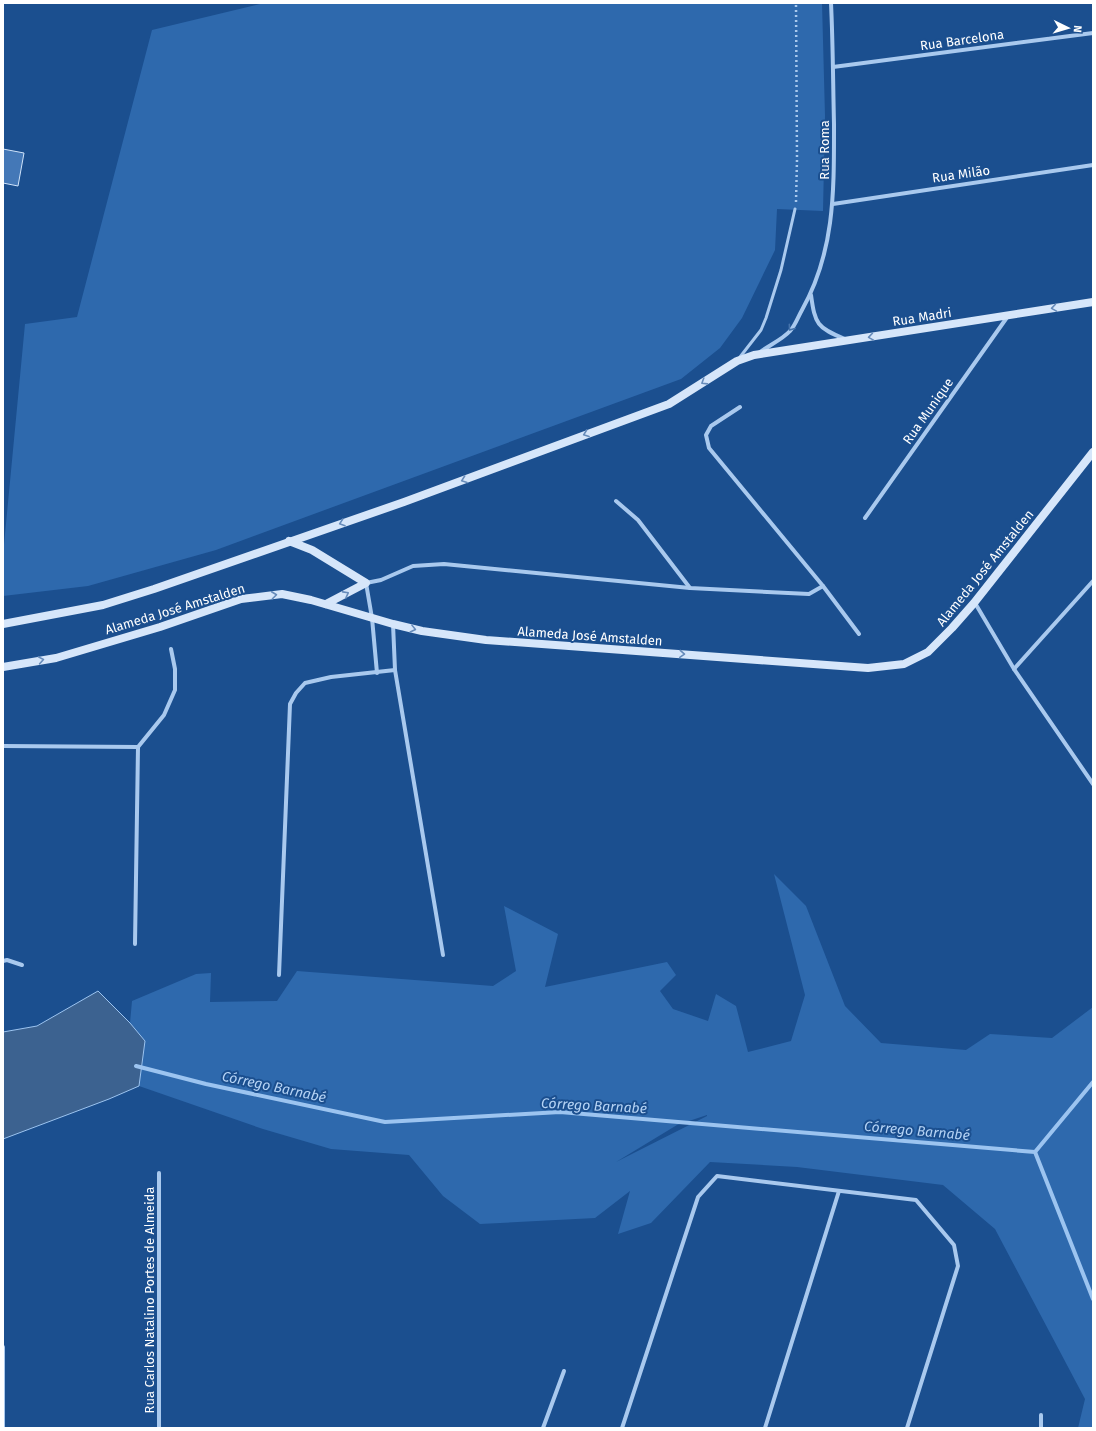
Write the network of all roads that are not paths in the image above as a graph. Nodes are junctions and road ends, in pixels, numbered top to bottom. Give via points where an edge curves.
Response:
1 (831, 3) edge
2 (1093, 33) edge
3 (833, 67) junction
4 (1093, 165) edge
5 (833, 204) junction
6 (796, 209) road end
7 (811, 294) junction
8 (1093, 302) edge
9 (1008, 315) junction
10 (849, 340) junction
11 (754, 356) junction
12 (737, 361) junction
13 (740, 407) dead end
14 (1093, 452) edge
15 (616, 502) dead end
16 (865, 518) dead end
17 (289, 541) junction
18 (1093, 581) edge
19 (366, 583) junction
20 (823, 586) junction
21 (690, 588) junction
22 (974, 603) junction
23 (326, 604) junction
24 (372, 618) junction
25 (3, 624) edge
26 (393, 624) junction
27 (860, 634) dead end
28 (170, 649) dead end
29 (3, 667) edge
30 (1014, 669) junction
31 (394, 670) junction
32 (377, 673) junction
33 (3, 746) edge
34 (138, 748) junction
35 (1093, 784) edge
36 (135, 944) dead end
37 (443, 955) dead end
38 (3, 960) edge
39 (22, 965) dead end
40 (279, 975) dead end
41 (159, 1173) dead end
42 (839, 1191) junction
43 (3, 1347) edge
44 (564, 1371) dead end
45 (1040, 1415) dead end
46 (3, 1428) edge
47 (159, 1428) edge
48 (543, 1428) edge
49 (622, 1428) edge
50 (765, 1428) edge
51 (907, 1428) edge
52 (1041, 1428) edge

1 - 3 street, Rua Roma
2 - 3 street, Rua Barcelona
3 - 5 street, Rua Roma
4 - 5 street, Rua Milão
5 - 7 street, Rua Roma via 826,250
6 - 12 lane via 782,270 766,318 761,330
7 - 10 street, Rua Roma via 820,326 829,333
7 -> 11 street, Rua Roma via 790,332
8 -> 9 street, Rua Madri
9 -> 10 street, Rua Madri
9 - 16 street, Rua Munique
10 - 11 street, Rua Madri
11 - 12 street
12 -> 17 street via 669,404 404,502
13 - 20 street via 712,426 706,435 709,448
14 - 22 street, Alameda José Amstalden
15 - 21 street via 638,520
17 - 19 street via 312,550
17 - 25 street via 103,605
18 - 30 street
19 - 21 street via 381,580 413,566 444,564
23 -> 19 street
19 - 24 street
20 - 21 street via 808,594
20 - 27 street
26 -> 22 street, Alameda José Amstalden via 486,640 868,668 904,664 928,652
22 - 30 street
23 - 24 street, Alameda José Amstalden
29 -> 23 street, Alameda José Amstalden via 56,658 160,627 241,599 282,594
24 - 26 street, Alameda José Amstalden
24 - 32 street
26 - 31 street
28 - 34 street via 175,669 175,690 164,715
30 - 35 street
31 - 32 street
31 - 37 street
32 - 40 street via 331,677 305,683 290,704
33 - 34 street
34 - 36 street
38 - 39 street
41 - 47 street, Rua Carlos Natalino Portes de Almeida
42 - 49 street via 717,1176 698,1197
42 - 50 street
42 - 51 street via 916,1200 954,1245 958,1266
43 - 46 street
44 - 48 street
45 - 52 street

